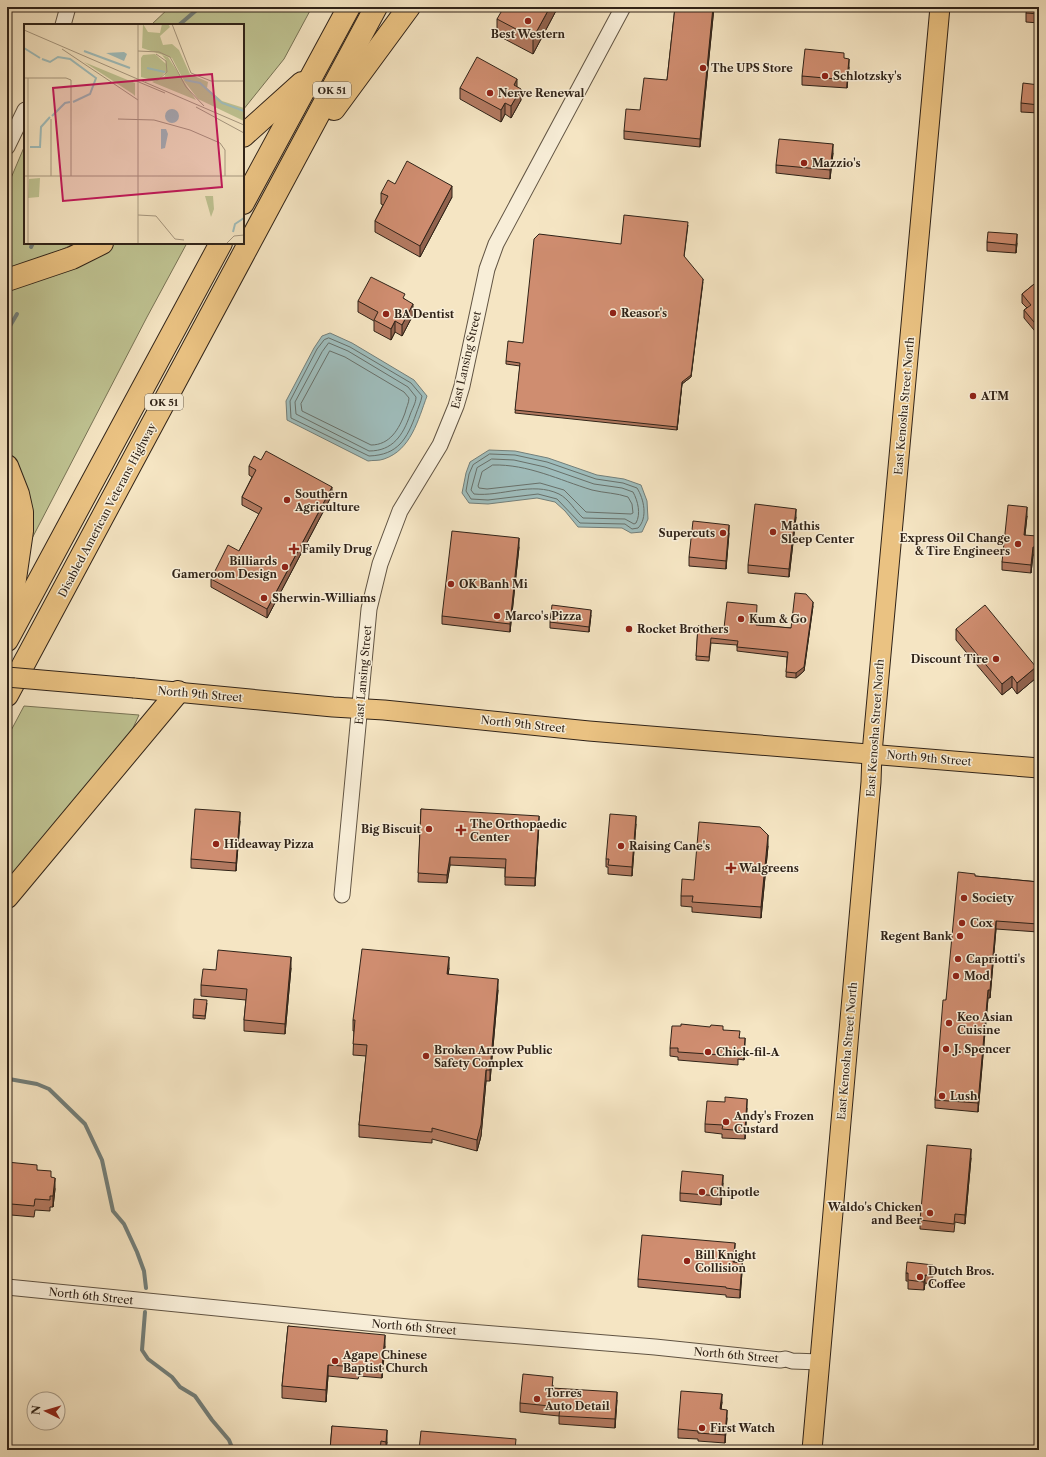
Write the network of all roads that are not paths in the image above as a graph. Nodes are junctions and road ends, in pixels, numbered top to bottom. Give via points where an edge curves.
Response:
1 (68, 7) edge
2 (349, 7) edge
3 (376, 7) edge
4 (409, 7) edge
5 (623, 7) edge
6 (940, 7) edge
7 (63, 24) edge
8 (313, 73) junction
9 (24, 112) edge
10 (244, 135) edge
11 (7, 148) edge
12 (287, 172) junction
13 (244, 201) edge
14 (100, 244) edge
15 (220, 244) edge
16 (7, 280) edge
17 (7, 466) edge
18 (7, 632) edge
19 (7, 640) edge
20 (7, 677) edge
21 (178, 692) junction
22 (7, 695) edge
23 (360, 708) junction
24 (872, 753) junction
25 (1039, 768) edge
26 (342, 895) dead end
27 (7, 897) edge
28 (7, 1287) edge
29 (820, 1362) junction
30 (812, 1450) edge

1 - 7 street
2 - 8 highway, OK 51
3 - 12 highway, Disabled American Veterans Highway / OK 51
4 - 12 highway
5 - 23 street, East Lansing Street via 496,244 489,263 456,406 440,445 400,511 380,564 369,609
6 - 24 main road, East Kenosha Street North
8 - 10 highway
8 - 13 highway, OK 51
9 - 11 street
12 - 22 highway, Disabled American Veterans Highway / OK 51
14 - 16 highway via 72,258
15 - 19 highway, OK 51
17 - 18 highway via 22,512 22,531
20 - 21 main road, North 9th Street, bridge
21 - 23 main road, North 9th Street
21 - 27 highway
23 - 24 main road, North 9th Street via 589,731
23 - 26 street, East Lansing Street
24 - 25 main road, North 9th Street
24 - 29 main road, East Kenosha Street North
28 - 29 street, North 6th Street via 408,1327
29 - 30 main road, East Kenosha Street North

